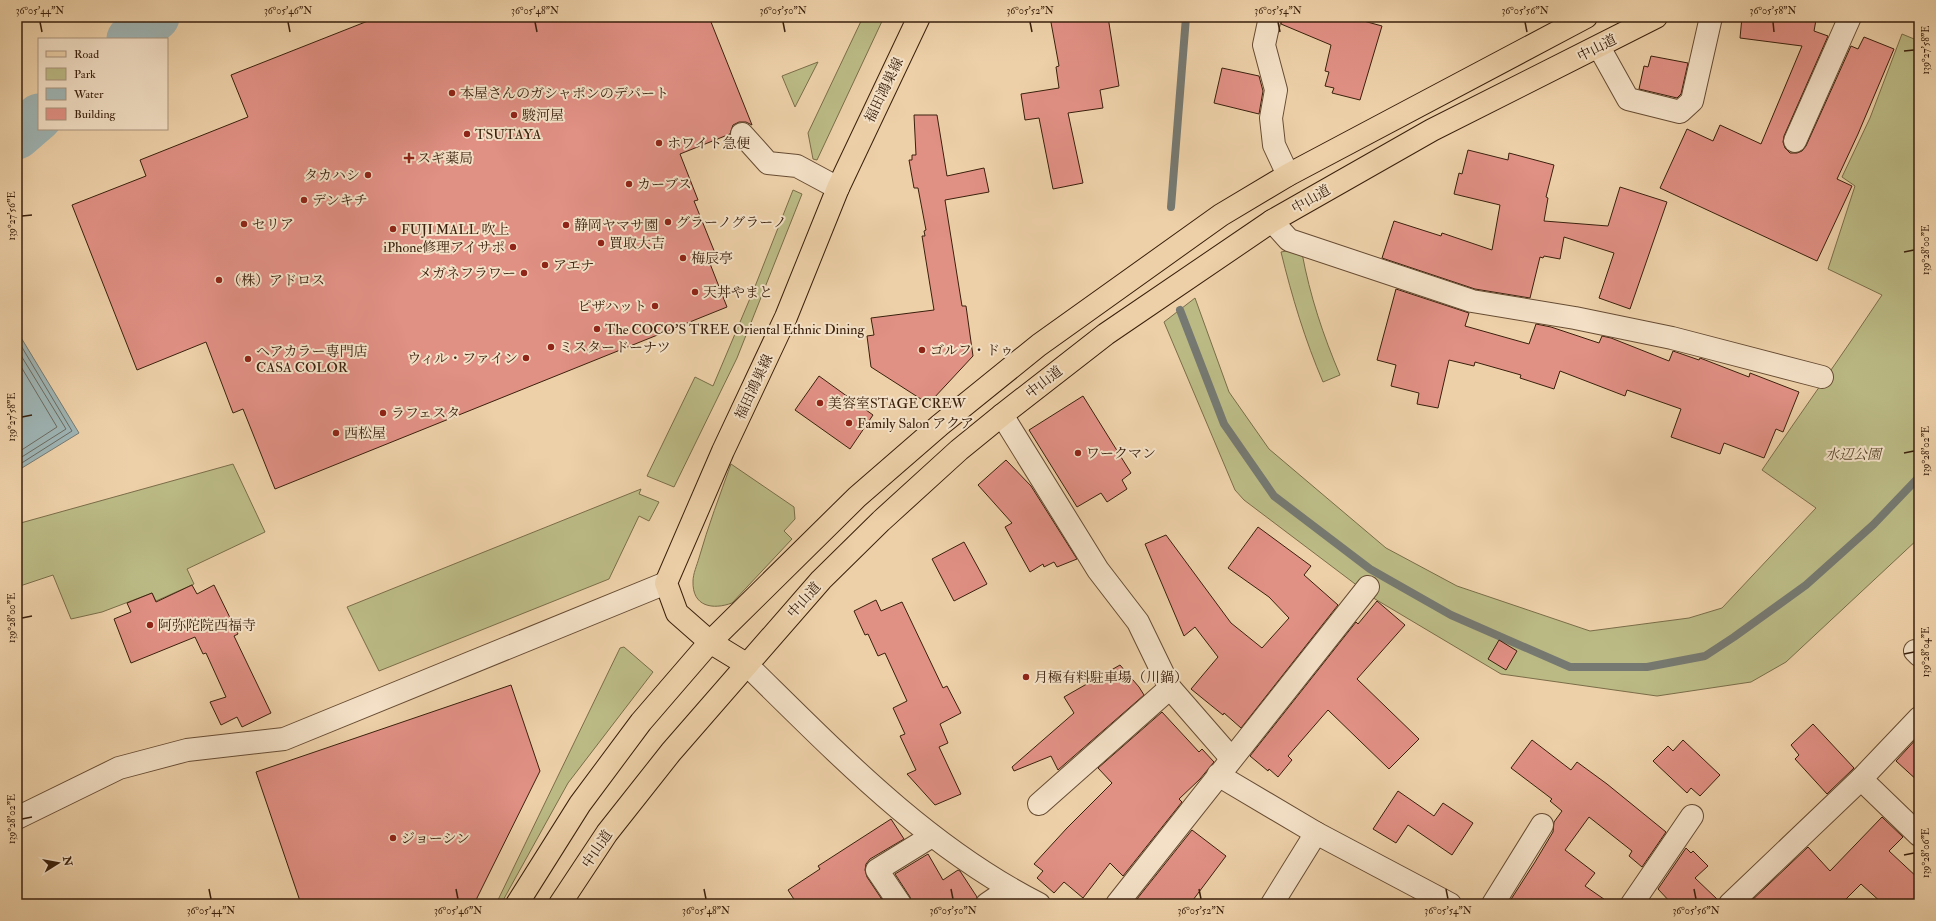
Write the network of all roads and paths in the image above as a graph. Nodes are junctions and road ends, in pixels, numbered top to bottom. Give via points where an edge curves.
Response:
1 (919, 17) edge
2 (1270, 17) edge
3 (1586, 17) edge
4 (1656, 17) edge
5 (1711, 17) edge
6 (1850, 17) edge
7 (1599, 47) junction
8 (742, 134) dead end
9 (1796, 141) dead end
10 (1288, 175) junction
11 (838, 188) junction
12 (1272, 221) junction
13 (1822, 377) dead end
14 (1002, 415) junction
15 (666, 583) junction
16 (1368, 587) dead end
17 (710, 642) junction
18 (746, 664) junction
19 (1170, 688) junction
20 (1919, 718) edge
21 (1231, 758) junction
22 (1218, 775) junction
23 (1861, 779) junction
24 (1040, 804) dead end
25 (1692, 816) dead end
26 (17, 818) edge
27 (1542, 825) dead end
28 (1316, 833) junction
29 (1919, 835) edge
30 (932, 836) junction
31 (1009, 889) junction
32 (516, 904) edge
33 (560, 904) edge
34 (900, 904) edge
35 (987, 904) edge
36 (1039, 904) edge
37 (1117, 904) edge
38 (1272, 904) edge
39 (1450, 904) edge
40 (1493, 904) edge
41 (1632, 904) edge
42 (1730, 904) edge

1 - 11 main road, 福田鴻巣線
2 - 10 street via 1264,45 1276,90 1271,118 1274,145
3 - 10 main road
4 - 7 main road, 中山道
5 - 7 street via 1692,101 1680,112 1628,99
6 - 9 street
7 - 12 main road, 中山道 via 1432,130
8 - 11 street via 768,163 797,166
10 - 17 main road via 1221,215 1039,345 940,425 857,497
11 - 15 main road, 福田鴻巣線 via 786,317 723,451
12 - 13 street via 1289,240 1472,301 1575,318 1672,338
12 - 14 main road, 中山道 via 1106,334
14 - 18 main road, 中山道 via 881,521 821,580
14 - 19 street via 1098,570 1138,622
15 - 17 main road via 677,613
15 - 26 street via 284,739 187,750 119,768
16 - 21 street
17 - 18 main road
17 - 32 main road via 641,722 590,791
18 - 30 street via 866,782
18 - 33 main road, 中山道 via 671,752 607,833
19 - 21 street
19 - 24 street
20 - 23 street
21 - 22 street
22 - 28 street
22 - 37 street
23 - 29 street
23 - 42 street
25 - 41 street
27 - 40 street
28 - 38 street
28 - 39 street
30 - 31 street
30 - 34 street via 877,870
31 - 35 street
31 - 36 street

